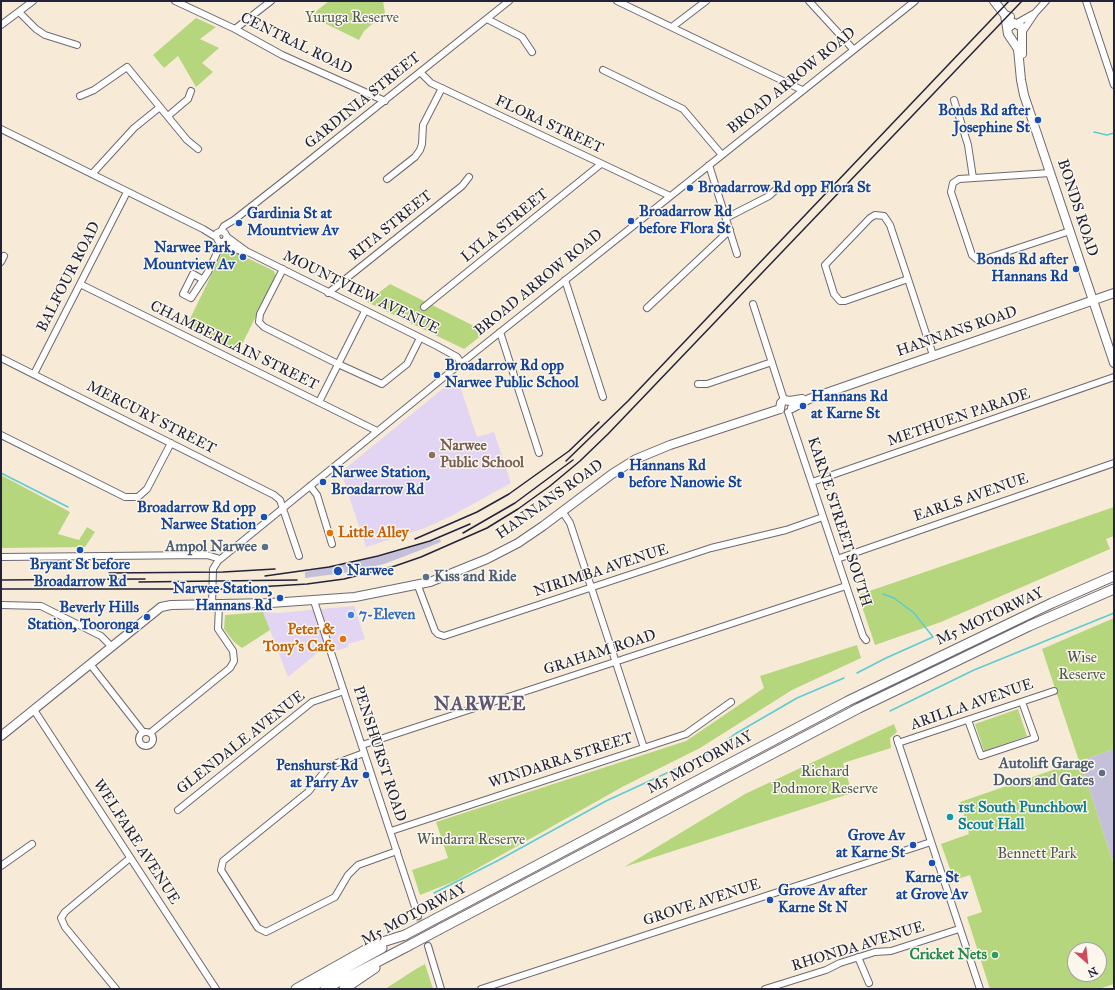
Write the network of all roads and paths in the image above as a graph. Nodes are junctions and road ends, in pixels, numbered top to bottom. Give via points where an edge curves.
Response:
1 (32, 1) edge
2 (175, 1) edge
3 (271, 1) edge
4 (509, 1) edge
5 (617, 1) edge
6 (706, 1) edge
7 (809, 1) edge
8 (915, 1) edge
9 (994, 1) edge
10 (1046, 1) edge
11 (1086, 1) edge
12 (19, 12) junction
13 (1035, 13) junction
14 (1005, 15) junction
15 (487, 19) junction
16 (1016, 23) junction
17 (1, 25) edge
18 (672, 27) junction
19 (1008, 28) junction
20 (235, 29) junction
21 (1023, 31) junction
22 (1011, 38) junction
23 (77, 45) dead end
24 (853, 49) junction
25 (532, 52) dead end
26 (1020, 60) junction
27 (603, 70) dead end
28 (420, 72) junction
29 (1114, 84) edge
30 (442, 88) junction
31 (802, 90) junction
32 (191, 91) dead end
33 (80, 96) dead end
34 (954, 100) dead end
35 (385, 101) junction
36 (160, 107) junction
37 (168, 116) junction
38 (1, 129) edge
39 (198, 149) dead end
40 (722, 155) junction
41 (602, 164) junction
42 (709, 165) junction
43 (1050, 173) junction
44 (92, 174) junction
45 (469, 177) dead end
46 (973, 178) junction
47 (387, 179) dead end
48 (779, 187) dead end
49 (127, 192) junction
50 (670, 196) junction
51 (726, 218) junction
52 (730, 230) junction
53 (1070, 231) junction
54 (222, 237) junction
55 (737, 254) dead end
56 (4, 256) dead end
57 (1, 262) edge
58 (283, 269) junction
59 (908, 279) junction
60 (202, 280) dead end
61 (565, 280) junction
62 (80, 284) junction
63 (328, 293) junction
64 (1114, 293) edge
65 (1092, 300) junction
66 (753, 304) dead end
67 (424, 307) dead end
68 (647, 308) dead end
69 (365, 311) junction
70 (500, 332) junction
71 (420, 338) junction
72 (933, 355) junction
73 (1, 358) edge
74 (461, 362) junction
75 (772, 362) junction
76 (1114, 363) edge
77 (338, 364) junction
78 (34, 374) junction
79 (1114, 378) edge
80 (698, 384) dead end
81 (603, 397) dead end
82 (319, 402) junction
83 (787, 406) junction
84 (377, 431) junction
85 (1, 435) edge
86 (171, 443) junction
87 (539, 453) dead end
88 (1114, 463) edge
89 (812, 482) junction
90 (310, 486) junction
91 (282, 508) junction
92 (562, 511) junction
93 (824, 517) junction
94 (332, 544) dead end
95 (299, 556) dead end
96 (1, 557) edge
97 (220, 559) junction
98 (837, 559) junction
99 (1114, 576) edge
100 (418, 586) junction
101 (846, 586) junction
102 (591, 588) junction
103 (1114, 589) edge
104 (314, 601) junction
105 (1, 605) edge
106 (216, 605) junction
107 (866, 640) dead end
108 (112, 647) junction
109 (616, 662) junction
110 (90, 664) junction
111 (344, 691) junction
112 (1054, 691) dead end
113 (731, 702) dead end
114 (1022, 702) junction
115 (34, 710) junction
116 (968, 720) junction
117 (142, 732) junction
118 (150, 733) junction
119 (1, 736) edge
120 (362, 745) junction
121 (644, 748) junction
122 (364, 753) junction
123 (178, 810) dead end
124 (391, 831) junction
125 (931, 842) junction
126 (32, 844) dead end
127 (397, 851) junction
128 (130, 858) junction
129 (1, 866) edge
130 (418, 916) tunnel mouth
131 (959, 928) junction
132 (405, 936) junction
133 (408, 946) junction
134 (428, 946) tunnel mouth
135 (858, 957) junction
136 (869, 983) dead end
137 (116, 989) edge
138 (216, 989) edge
139 (296, 989) edge
140 (308, 989) edge
141 (325, 989) edge
142 (344, 989) edge
143 (441, 989) edge
144 (481, 989) edge
145 (765, 989) edge
146 (980, 989) edge

1 - 12 street
2 - 20 street, CENTRAL ROAD
3 - 20 street
4 - 15 street, GARDINIA STREET
5 - 18 street
6 - 18 street
7 - 24 street
8 - 24 street, BROAD ARROW ROAD
9 - 14 main road
10 - 13 street
11 - 29 street
12 - 17 street
12 - 23 street via 36,29
13 - 16 street
13 - 21 street
14 - 16 main road
14 - 19 main road
15 - 25 street via 522,37
15 - 28 street, GARDINIA STREET
16 - 19 main road
16 - 21 main road
18 - 31 street
19 - 22 main road via 1007,33
20 - 35 street, CENTRAL ROAD via 282,54
21 - 22 main road via 1018,38
21 - 26 main road, BONDS ROAD via 1023,52
22 - 26 main road, BONDS ROAD via 1017,46
24 - 31 street, BROAD ARROW ROAD
26 - 43 main road, BONDS ROAD via 1022,88
27 - 40 street via 683,109
28 - 30 street, FLORA STREET via 431,83
28 - 35 street, GARDINIA STREET
30 - 41 street, FLORA STREET
30 - 47 street via 423,125 420,150
31 - 40 street, BROAD ARROW ROAD
32 - 37 street via 188,99
33 - 36 street via 94,90 127,67
34 - 46 street via 968,145
35 - 54 street, GARDINIA STREET via 234,220
36 - 37 street
36 - 44 street via 134,128
37 - 39 street via 187,140
38 - 44 street, MOUNTVIEW AVENUE
40 - 42 street, BROAD ARROW ROAD
41 - 50 street, FLORA STREET
41 - 67 street, LYLA STREET
42 - 50 street, BROAD ARROW ROAD
42 - 51 street
43 - 46 street
43 - 53 main road, BONDS ROAD
44 - 49 street, MOUNTVIEW AVENUE
45 - 63 street, RITA STREET via 462,186
46 - 53 street via 956,181 951,192 970,251 976,259 987,260
48 - 51 street via 769,196
49 - 54 street, MOUNTVIEW AVENUE
49 - 62 street, BALFOUR ROAD
50 - 61 street, BROAD ARROW ROAD
51 - 52 street
52 - 55 street
52 - 68 street
53 - 65 main road, BONDS ROAD
54 - 58 street, MOUNTVIEW AVENUE via 240,251 246,251
54 - 60 street, GARDINIA STREET via 208,272
56 - 57 street
58 - 63 street, MOUNTVIEW AVENUE
58 - 77 street via 260,314 259,322
59 - 59 street via 888,221 879,215 870,218 825,265 834,294 840,301
59 - 72 street
61 - 70 street, BROAD ARROW ROAD
61 - 81 street
62 - 78 street, BALFOUR ROAD
62 - 82 street, CHAMBERLAIN STREET
63 - 69 street, MOUNTVIEW AVENUE
64 - 65 main road, HANNANS ROAD
65 - 72 main road, HANNANS ROAD
65 - 76 main road, BONDS ROAD
66 - 75 street, KARNE STREET SOUTH
69 - 71 street, MOUNTVIEW AVENUE
69 - 77 street
70 - 74 street, BROAD ARROW ROAD
70 - 87 street
71 - 74 street, MOUNTVIEW AVENUE via 457,357
71 - 77 street via 406,364 382,384
72 - 83 main road, HANNANS ROAD
73 - 78 street, MERCURY STREET
74 - 84 street, BROAD ARROW ROAD
75 - 80 street via 707,384
75 - 83 street, KARNE STREET SOUTH
77 - 82 street
78 - 86 street, MERCURY STREET
79 - 89 street, METHUEN PARADE
82 - 84 street, CHAMBERLAIN STREET
83 - 89 street, KARNE STREET SOUTH
83 - 92 main road, HANNANS ROAD via 670,444 636,459
84 - 90 street, BROAD ARROW ROAD
85 - 86 street via 125,497 138,497 147,490
86 - 91 street, MERCURY STREET via 274,495 280,500
88 - 98 street, EARLS AVENUE
89 - 93 street, KARNE STREET SOUTH
90 - 91 street, BROAD ARROW ROAD
90 - 94 street via 317,494
91 - 95 street, MERCURY STREET
91 - 97 street, BROAD ARROW ROAD
92 - 100 main road, HANNANS ROAD via 530,535 487,559
92 - 102 street via 570,523
93 - 98 street, KARNE STREET SOUTH
93 - 102 street, NIRIMBA AVENUE via 786,530 711,548
96 - 97 street via 207,554
97 - 106 street, BROAD ARROW ROAD via 213,569
98 - 101 street, KARNE STREET SOUTH
99 - 132 highway, M5 MOTORWAY, bridge via 848,701
100 - 102 street, NIRIMBA AVENUE via 435,630 444,636
100 - 104 main road, HANNANS ROAD
101 - 107 street, KARNE STREET SOUTH
101 - 109 street, GRAHAM ROAD
102 - 109 street
103 - 133 highway, M5 MOTORWAY, bridge via 1029,626 859,708
104 - 106 main road, HANNANS ROAD
104 - 111 street, PENSHURST ROAD
105 - 108 street via 41,606 101,636
106 - 108 main road, HANNANS ROAD via 166,606 152,614
106 - 118 street, BROAD ARROW ROAD via 219,634 233,651 234,661 230,668
108 - 110 main road
109 - 120 street, GRAHAM ROAD
109 - 121 street
110 - 115 main road
110 - 117 street
111 - 120 street, PENSHURST ROAD
111 - 123 street, GLENDALE AVENUE via 312,702
112 - 114 street, ARILLA AVENUE
113 - 121 street, WINDARRA STREET via 686,734
114 - 116 street, ARILLA AVENUE
114 - 116 street via 1034,738 981,756
115 - 119 main road
115 - 128 street, WELFARE AVENUE
116 - 125 street, ARILLA AVENUE via 898,741
117 - 118 street
117 - 118 street via 139,741 145,746 152,742 153,737
120 - 122 street, PENSHURST ROAD
121 - 124 street, WINDARRA STREET
122 - 124 street, PENSHURST ROAD
122 - 127 street via 329,766 308,792 223,861 221,870 258,928 266,932 335,898 348,875 358,865
124 - 127 street, PENSHURST ROAD
125 - 131 street
125 - 144 street, GROVE AVENUE
126 - 129 street
127 - 130 street, PENSHURST ROAD
128 - 137 street via 61,918 65,927
128 - 138 street, WELFARE AVENUE
131 - 135 street, RHONDA AVENUE via 891,951
131 - 146 street
132 - 139 highway via 376,944
132 - 140 highway, M5 MOTORWAY
133 - 141 highway, M5 MOTORWAY
133 - 142 highway
134 - 143 street
135 - 136 street
135 - 145 street, RHONDA AVENUE

